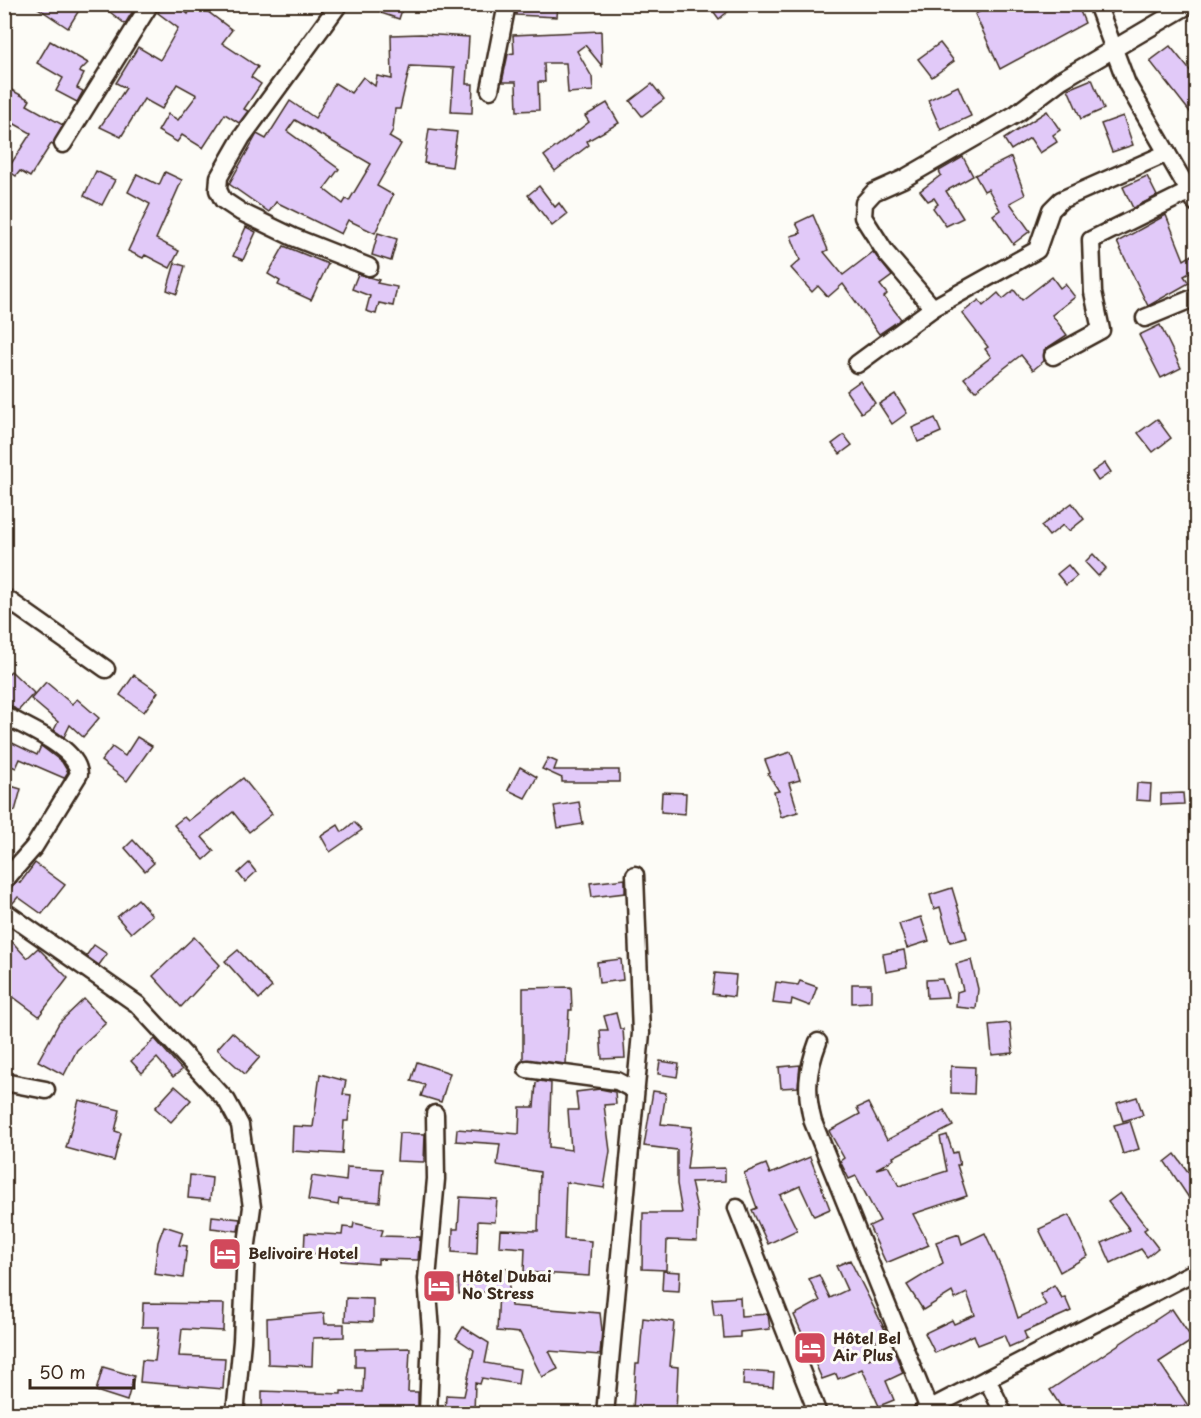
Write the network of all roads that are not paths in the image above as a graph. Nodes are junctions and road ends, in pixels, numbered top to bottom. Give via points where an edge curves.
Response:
1 (150, 4) edge
2 (339, 4) edge
3 (507, 4) edge
4 (1097, 4) edge
5 (1190, 4) edge
6 (1113, 49) junction
7 (490, 90) dead end
8 (63, 144) dead end
9 (1167, 153) junction
10 (1193, 197) edge
11 (369, 267) dead end
12 (1197, 297) edge
13 (933, 308) junction
14 (1145, 318) dead end
15 (1053, 356) dead end
16 (857, 364) dead end
17 (4, 597) edge
18 (106, 669) dead end
19 (4, 715) edge
20 (635, 875) dead end
21 (4, 881) edge
22 (4, 911) edge
23 (818, 1042) dead end
24 (527, 1069) dead end
25 (4, 1082) edge
26 (634, 1089) junction
27 (46, 1090) dead end
28 (435, 1114) dead end
29 (737, 1208) dead end
30 (1197, 1271) edge
31 (987, 1379) junction
32 (925, 1411) edge
33 (4, 1412) edge
34 (9, 1413) edge
35 (235, 1413) edge
36 (428, 1413) edge
37 (605, 1413) edge
38 (818, 1413) edge
39 (1004, 1413) edge

1 - 8 street
2 - 11 street via 242,137 219,177 218,190 223,200 241,212
3 - 7 street
4 - 6 street
5 - 6 street
6 - 9 street via 1127,84
6 - 13 street via 1061,80 1016,114 874,192 864,203 863,217 886,253
9 - 10 street
9 - 13 street via 1061,200 1051,210 1037,250
10 - 15 street via 1091,240 1093,292 1101,330
12 - 14 street
13 - 16 street
17 - 18 street
19 - 21 street via 69,752 78,764 79,774 34,848
20 - 26 street via 641,1033
22 - 35 street via 137,1004 227,1101 240,1125 252,1207
23 - 32 street via 806,1086 813,1122
24 - 26 street via 617,1081
25 - 27 street
26 - 37 street
28 - 36 street via 435,1179 427,1279 431,1332
29 - 38 street
30 - 31 street
31 - 32 street
31 - 39 street
33 - 34 street

